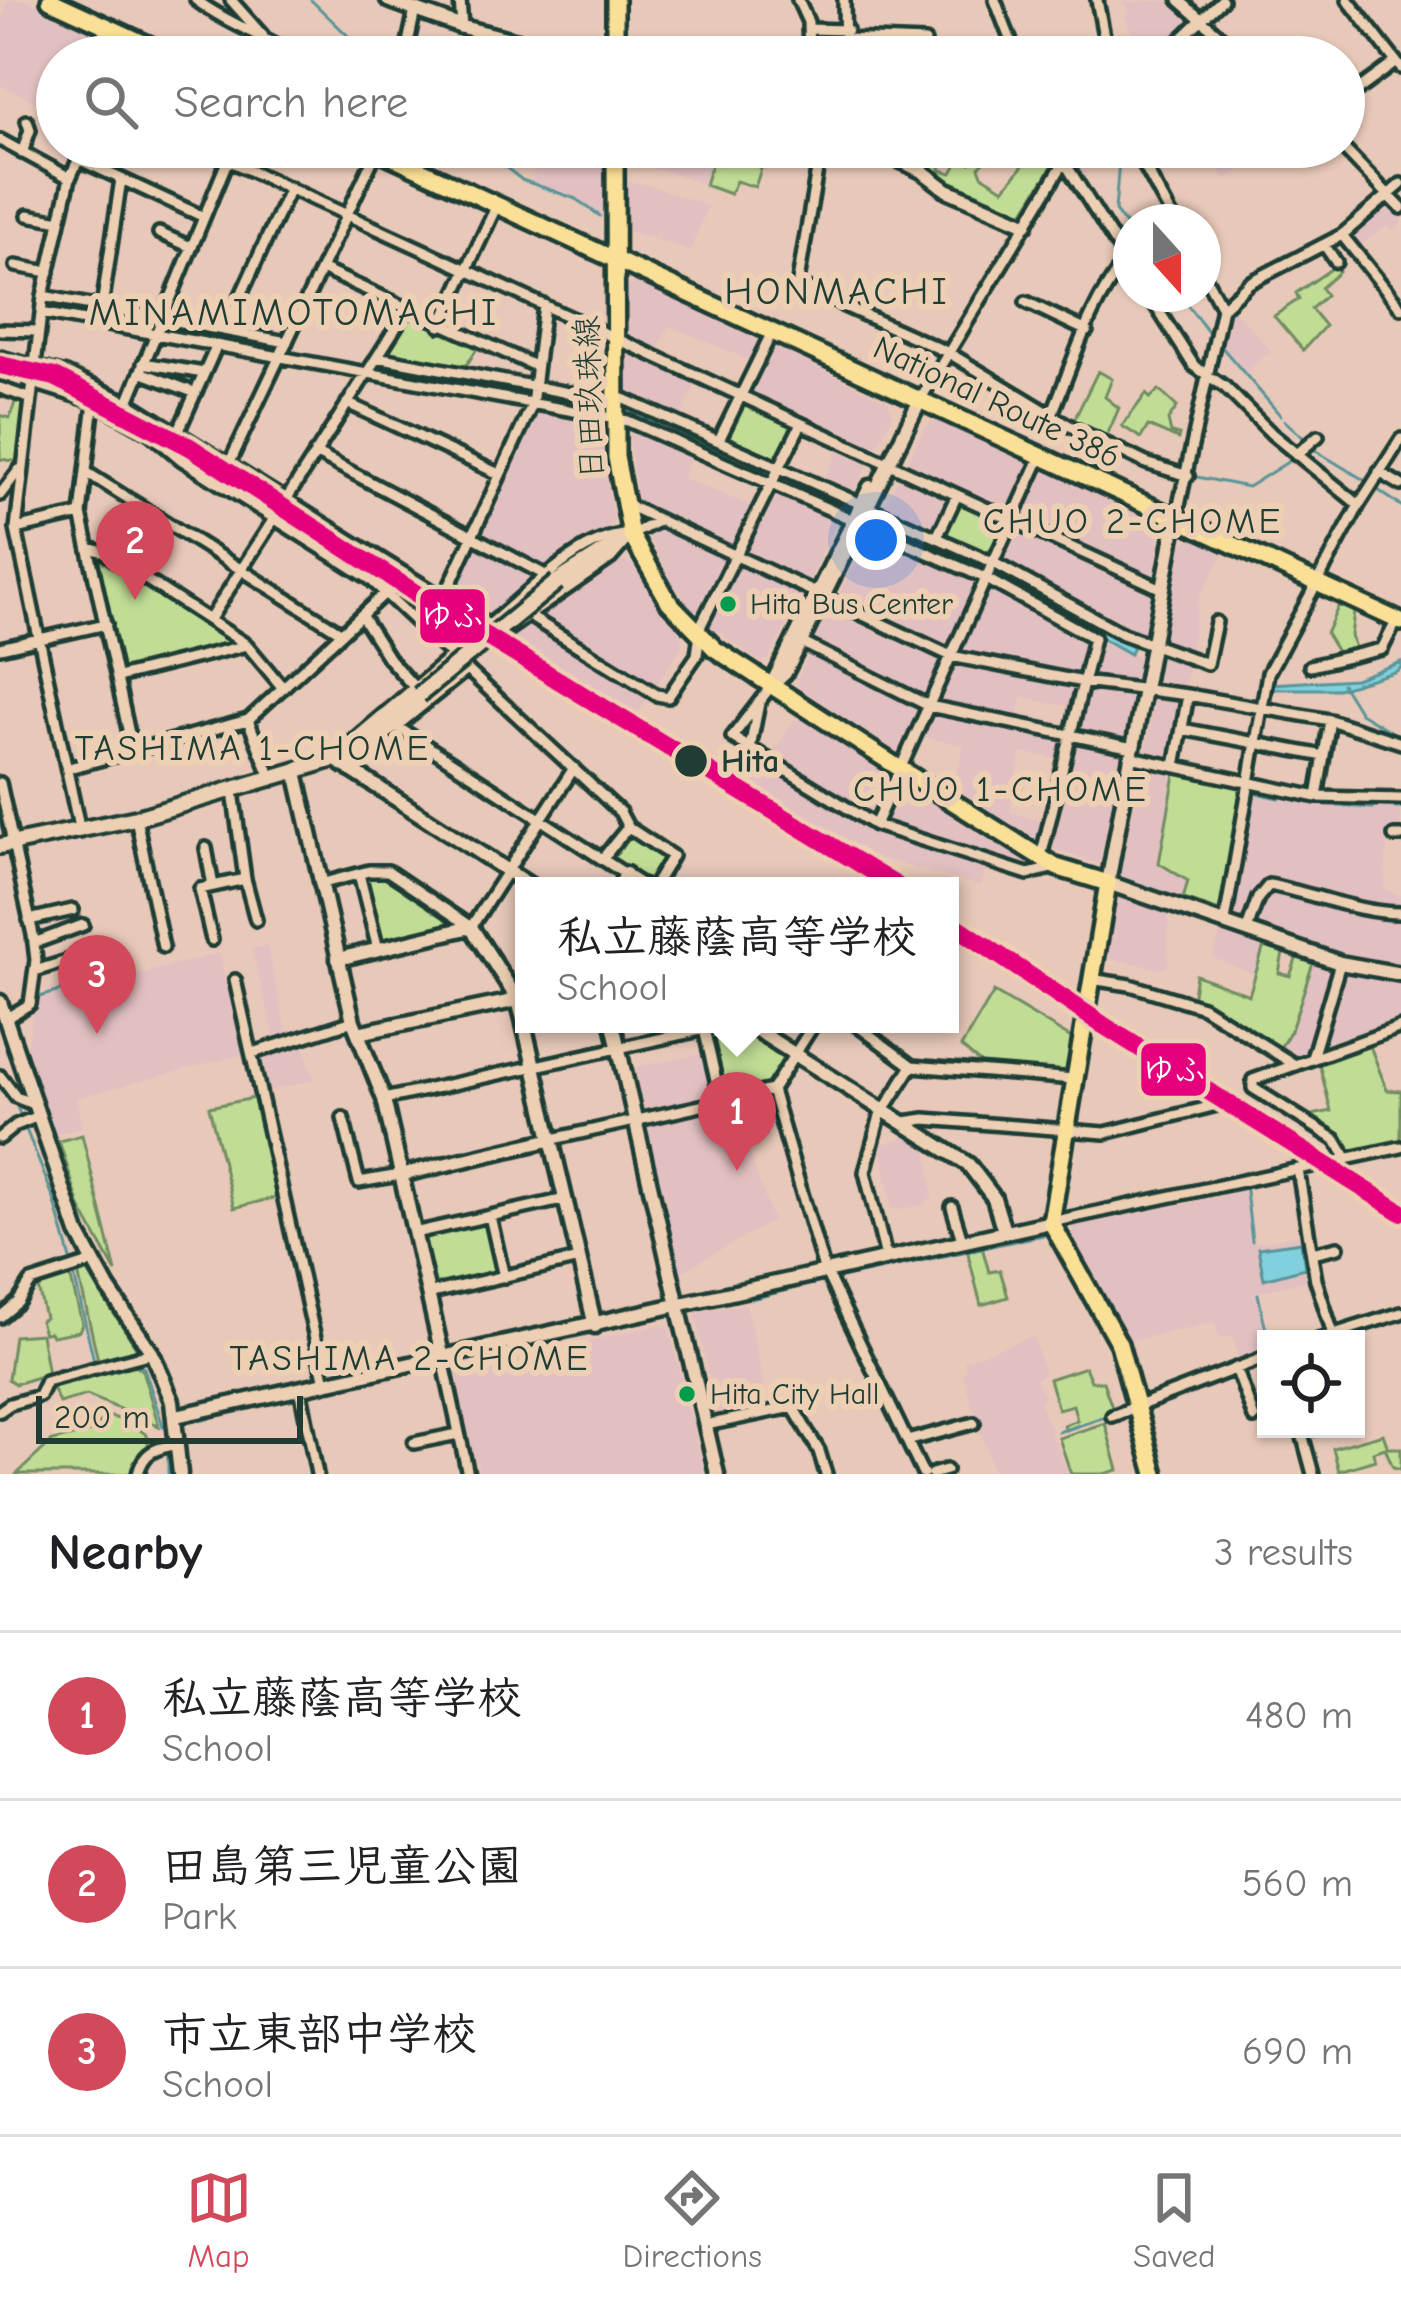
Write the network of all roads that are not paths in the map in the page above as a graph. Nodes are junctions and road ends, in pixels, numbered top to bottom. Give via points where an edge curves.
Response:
1 (50, 0) edge
2 (196, 0) edge
3 (231, 0) edge
4 (388, 0) edge
5 (460, 0) edge
6 (615, 0) edge
7 (798, 0) edge
8 (844, 0) edge
9 (995, 0) edge
10 (1097, 0) edge
11 (1179, 0) edge
12 (1222, 0) edge
13 (1348, 0) edge
14 (415, 10) junction
15 (1202, 17) junction
16 (107, 26) junction
17 (462, 27) junction
18 (808, 29) junction
19 (846, 35) junction
20 (102, 36) edge
21 (129, 36) edge
22 (261, 36) edge
23 (262, 36) edge
24 (409, 36) edge
25 (497, 36) edge
26 (615, 36) edge
27 (808, 36) edge
28 (857, 36) edge
29 (1009, 36) edge
30 (1104, 36) edge
31 (1183, 36) edge
32 (1222, 36) edge
33 (1399, 63) edge
34 (1365, 86) edge
35 (27, 121) dead end
36 (0, 140) edge
37 (22, 153) junction
38 (36, 160) edge
39 (51, 168) edge
40 (74, 168) edge
41 (97, 168) edge
42 (224, 168) edge
43 (245, 168) edge
44 (368, 168) edge
45 (418, 168) edge
46 (615, 168) edge
47 (817, 168) edge
48 (916, 168) edge
49 (1060, 168) edge
50 (1068, 168) edge
51 (1145, 168) edge
52 (1364, 168) edge
53 (70, 178) junction
54 (121, 179) junction
55 (1401, 184) edge
56 (290, 188) junction
57 (1390, 192) junction
58 (1165, 204) edge
59 (497, 205) junction
60 (1401, 208) edge
61 (346, 214) junction
62 (28, 215) dead end
63 (204, 217) junction
64 (60, 221) junction
65 (1026, 224) junction
66 (159, 233) dead end
67 (1342, 235) junction
68 (1113, 239) edge
69 (1325, 246) junction
70 (191, 247) junction
71 (614, 261) junction
72 (1336, 262) dead end
73 (16, 266) dead end
74 (321, 269) junction
75 (467, 270) junction
76 (49, 272) junction
77 (1113, 276) edge
78 (43, 296) junction
79 (1026, 302) dead end
80 (544, 305) junction
81 (102, 307) junction
82 (1222, 308) joint
83 (1401, 308) edge
84 (406, 310) junction
85 (1160, 312) edge
86 (41, 313) junction
87 (162, 318) junction
88 (440, 326) junction
89 (0, 330) edge
90 (225, 330) junction
91 (773, 331) junction
92 (1087, 331) junction
93 (38, 332) junction
94 (154, 335) junction
95 (616, 338) junction
96 (287, 342) junction
97 (216, 347) junction
98 (949, 353) junction
99 (0, 357) edge
100 (376, 357) junction
101 (280, 358) junction
102 (33, 363) junction
103 (536, 366) junction
104 (142, 367) junction
105 (204, 373) junction
106 (365, 375) junction
107 (1208, 376) junction
108 (31, 382) junction
109 (534, 387) junction
110 (0, 388) edge
111 (196, 393) junction
112 (742, 397) junction
113 (29, 398) junction
114 (614, 399) junction
115 (920, 400) junction
116 (94, 402) junction
117 (128, 402) junction
118 (347, 403) junction
119 (532, 405) junction
120 (1051, 416) junction
121 (614, 419) junction
122 (800, 424) junction
123 (178, 432) junction
124 (1401, 439) edge
125 (718, 440) junction
126 (1312, 440) dead end
127 (315, 453) junction
128 (1295, 455) junction
129 (1041, 456) junction
130 (229, 464) junction
131 (886, 464) junction
132 (22, 466) junction
133 (779, 466) junction
134 (86, 472) junction
135 (1379, 472) junction
136 (500, 474) junction
137 (1188, 476) junction
138 (772, 482) junction
139 (1401, 484) edge
140 (0, 495) edge
141 (956, 497) junction
142 (286, 498) junction
143 (625, 504) junction
144 (866, 504) junction
145 (1359, 505) junction
146 (81, 514) junction
147 (274, 517) junction
148 (1177, 519) junction
149 (659, 521) junction
150 (857, 522) junction
151 (1013, 522) junction
152 (16, 529) junction
153 (631, 535) junction
154 (471, 537) junction
155 (937, 537) junction
156 (89, 548) junction
157 (734, 556) junction
158 (994, 563) junction
159 (241, 569) junction
160 (553, 579) junction
161 (986, 579) junction
162 (1317, 582) junction
163 (1162, 589) junction
164 (384, 594) junction
165 (820, 594) junction
166 (444, 598) junction
167 (361, 615) junction
168 (529, 616) junction
169 (210, 619) junction
170 (1399, 621) edge
171 (1216, 622) dead end
172 (106, 625) junction
173 (489, 625) junction
174 (342, 633) junction
175 (701, 637) junction
176 (40, 638) junction
177 (801, 642) junction
178 (248, 645) junction
179 (1152, 645) junction
180 (0, 648) edge
181 (951, 656) junction
182 (451, 657) junction
183 (1310, 667) dead end
184 (465, 670) junction
185 (118, 676) junction
186 (1083, 682) junction
187 (772, 685) junction
188 (283, 688) junction
189 (417, 691) junction
190 (1143, 692) junction
191 (1188, 694) junction
192 (759, 703) junction
193 (929, 706) junction
194 (1261, 707) junction
195 (248, 720) junction
196 (1330, 720) junction
197 (396, 726) junction
198 (1182, 729) junction
199 (1072, 736) junction
200 (1401, 743) edge
201 (1255, 744) junction
202 (750, 748) junction
203 (133, 752) junction
204 (1132, 752) junction
205 (1324, 756) junction
206 (334, 759) junction
207 (1175, 766) junction
208 (69, 768) junction
209 (574, 768) junction
210 (899, 768) junction
211 (296, 772) junction
212 (272, 780) junction
213 (1248, 780) junction
214 (0, 783) edge
215 (233, 791) junction
216 (1317, 797) junction
217 (1401, 799) edge
218 (136, 818) junction
219 (541, 819) junction
220 (875, 825) junction
221 (628, 827) junction
222 (80, 832) junction
223 (6, 845) edge
224 (206, 848) dead end
225 (1041, 857) junction
226 (603, 858) junction
227 (1056, 867) junction
228 (507, 871) junction
229 (358, 874) junction
230 (517, 877) edge
231 (620, 877) edge
232 (659, 877) edge
233 (245, 879) junction
234 (1108, 883) junction
235 (320, 884) junction
236 (213, 886) junction
237 (73, 910) dead end
238 (1401, 913) edge
239 (1102, 918) junction
240 (29, 920) junction
241 (256, 920) dead end
242 (1226, 921) junction
243 (83, 925) dead end
244 (471, 927) junction
245 (1247, 929) junction
246 (212, 940) dead end
247 (34, 943) junction
248 (164, 947) dead end
249 (379, 949) junction
250 (89, 954) dead end
251 (338, 959) junction
252 (1340, 963) junction
253 (35, 971) junction
254 (1401, 974) edge
255 (235, 980) dead end
256 (1097, 980) junction
257 (515, 995) edge
258 (515, 1000) edge
259 (0, 1001) edge
260 (5, 1019) junction
261 (355, 1027) junction
262 (1401, 1027) edge
263 (527, 1033) edge
264 (615, 1033) edge
265 (686, 1033) edge
266 (705, 1033) edge
267 (761, 1033) edge
268 (809, 1033) edge
269 (867, 1033) edge
270 (618, 1048) junction
271 (253, 1053) junction
272 (796, 1055) junction
273 (1312, 1058) junction
274 (1295, 1065) junction
275 (535, 1066) junction
276 (912, 1066) junction
277 (0, 1076) edge
278 (1074, 1078) junction
279 (772, 1090) junction
280 (385, 1100) junction
281 (721, 1101) junction
282 (1217, 1105) dead end
283 (883, 1111) junction
284 (31, 1117) junction
285 (343, 1118) dead end
286 (634, 1120) junction
287 (904, 1122) junction
288 (1069, 1131) junction
289 (0, 1138) edge
290 (553, 1138) junction
291 (1401, 1147) edge
292 (1347, 1159) junction
293 (1298, 1170) junction
294 (400, 1175) junction
295 (566, 1199) junction
296 (952, 1207) dead end
297 (490, 1216) junction
298 (1051, 1222) junction
299 (1004, 1231) junction
300 (414, 1233) junction
301 (962, 1240) junction
302 (1338, 1247) dead end
303 (1312, 1253) junction
304 (886, 1257) junction
305 (579, 1259) junction
306 (93, 1262) junction
307 (826, 1271) junction
308 (504, 1276) junction
309 (428, 1294) junction
310 (678, 1306) junction
311 (1401, 1312) edge
312 (0, 1317) edge
313 (595, 1326) junction
314 (1332, 1330) edge
315 (1345, 1330) edge
316 (152, 1353) junction
317 (443, 1359) junction
318 (1257, 1360) edge
319 (1235, 1368) junction
320 (325, 1383) junction
321 (300, 1388) junction
322 (1138, 1405) junction
323 (0, 1411) edge
324 (176, 1416) junction
325 (1112, 1416) dead end
326 (1254, 1418) dead end
327 (974, 1423) dead end
328 (706, 1426) junction
329 (458, 1434) junction
330 (1303, 1438) edge
331 (907, 1441) junction
332 (414, 1443) dead end
333 (178, 1444) junction
334 (946, 1470) dead end
335 (139, 1474) edge
336 (180, 1474) edge
337 (317, 1474) edge
338 (468, 1474) edge
339 (717, 1474) edge
340 (826, 1474) edge
341 (928, 1474) edge
342 (1154, 1474) edge
343 (1312, 1474) edge

1 - 16 main road
2 - 22 street
3 - 23 street
4 - 14 street
5 - 17 street
6 - 26 main road
7 - 18 street
8 - 19 street
9 - 29 street
10 - 30 street
11 - 15 street
12 - 15 street
13 - 33 street
14 - 17 street
14 - 24 street
15 - 31 street
15 - 32 street
16 - 20 street
16 - 21 main road
17 - 25 street
18 - 19 street
18 - 27 street
19 - 28 street
33 - 34 street
35 - 37 street
36 - 37 street
37 - 38 street
39 - 53 street
40 - 53 street
41 - 54 street
42 - 63 street
43 - 56 street
44 - 61 street
45 - 59 main road, National Route 386
46 - 71 main road, 日田玖珠線
47 - 98 street via 797,286
48 - 65 street
49 - 65 street
50 - 68 street
51 - 58 street
52 - 57 street
53 - 64 street
54 - 63 street
54 - 81 street
55 - 57 street
56 - 61 street
56 - 90 street
57 - 60 street
57 - 67 street
59 - 71 main road, National Route 386
59 - 75 street
61 - 74 street
61 - 75 street
62 - 64 street
63 - 70 street
64 - 76 street
65 - 98 street
66 - 70 street
67 - 69 street
67 - 83 street
69 - 72 street
69 - 82 street via 1249,284
70 - 87 street
71 - 91 main road, National Route 386
71 - 95 main road, 日田玖珠線
73 - 76 street
74 - 84 street
74 - 96 street
75 - 80 street
75 - 88 street
76 - 78 street
77 - 92 street
78 - 81 street
78 - 86 street
79 - 92 street
80 - 95 street
80 - 103 street
81 - 87 street
82 - 107 street
84 - 88 street
84 - 100 street
85 - 107 street
86 - 93 street
86 - 94 street
87 - 90 street
87 - 94 street
88 - 103 street
89 - 93 street
90 - 96 street
91 - 112 street
91 - 115 main road, National Route 386
92 - 120 street
93 - 102 street
94 - 97 street
94 - 104 street
95 - 112 street
95 - 114 main road, 日田玖珠線
96 - 101 street
97 - 101 street
97 - 105 street
98 - 115 street
98 - 120 street
99 - 102 street
100 - 106 street
100 - 109 street
101 - 106 street
101 - 130 street
102 - 108 street
102 - 117 street
103 - 109 street
104 - 105 street
104 - 111 street
104 - 117 street
105 - 111 street
106 - 118 street
106 - 119 street
107 - 128 street
107 - 137 street
108 - 113 street
108 - 116 street
109 - 114 street
109 - 119 street
110 - 113 street
111 - 123 street
112 - 122 street
112 - 125 street
113 - 132 street
114 - 121 main road, 日田玖珠線
114 - 125 street
115 - 129 main road, National Route 386
115 - 131 street
116 - 134 street
116 - 147 street
117 - 123 street
118 - 127 street
118 - 136 street
119 - 121 street
119 - 136 street
120 - 137 street
121 - 138 street
121 - 143 main road, 日田玖珠線
122 - 131 street
122 - 133 street
123 - 130 street
124 - 135 street
125 - 133 street
126 - 128 street
127 - 142 street
127 - 154 street
128 - 145 street
129 - 148 main road, National Route 386
129 - 151 street
130 - 142 street
131 - 141 street
131 - 144 street
132 - 140 street
132 - 152 street
133 - 138 street
133 - 144 street
134 - 146 street
134 - 159 street
135 - 139 street
135 - 145 street
136 - 154 street
137 - 148 street
138 - 150 street
138 - 157 street
141 - 151 street
141 - 155 street
142 - 147 street
142 - 166 street
143 - 149 street
143 - 153 main road, 日田玖珠線
144 - 150 street
144 - 155 street
145 - 162 street
146 - 152 street
146 - 156 street
147 - 159 street
147 - 164 street
148 - 162 main road, National Route 386
148 - 163 street
149 - 153 street
149 - 157 street
150 - 161 street
150 - 165 street
151 - 158 street
151 - 163 street
152 - 176 street
153 - 160 main road
153 - 168 street
153 - 175 main road, 日田玖珠線 via 669,602
154 - 160 street
154 - 166 street
155 - 158 street
156 - 169 street
156 - 172 street
157 - 165 street
157 - 175 street
158 - 161 street
158 - 179 street
159 - 169 street
159 - 174 street
160 - 173 street
160 - 189 main road, bridge
161 - 181 street
161 - 186 street via 1094,638
162 - 170 main road, National Route 386
162 - 194 street via 1267,678
163 - 179 street
164 - 167 street
164 - 182 street
165 - 177 street
165 - 181 street
165 - 187 street
166 - 173 street
167 - 174 street
167 - 189 street
168 - 173 street via 506,631
168 - 175 street via 668,698
169 - 178 street
170 - 183 street via 1382,649
171 - 179 street via 1207,664
172 - 176 street
172 - 185 street
174 - 188 street
175 - 187 main road, 日田玖珠線
176 - 180 street
176 - 208 street
177 - 187 street
177 - 193 street
178 - 185 street
178 - 188 street
179 - 190 street
181 - 186 street
181 - 193 street
182 - 184 street
182 - 189 street
184 - 197 street
184 - 209 street
185 - 203 street
186 - 190 street
186 - 199 street
187 - 192 street
187 - 210 main road, 日田玖珠線
188 - 195 street
189 - 206 main road
190 - 191 street
190 - 204 street
191 - 194 street
191 - 198 street
192 - 202 street
192 - 202 street via 732,737
193 - 199 street
193 - 210 street
194 - 196 street
194 - 201 street
195 - 203 street
195 - 212 street
196 - 200 street
196 - 205 street
197 - 206 street via 356,759
197 - 219 street
198 - 201 street
198 - 207 street
199 - 204 street
199 - 225 street
201 - 205 street
201 - 213 street
202 - 220 street
203 - 208 street
204 - 207 street
204 - 234 street
205 - 216 street
206 - 211 main road
206 - 228 street
207 - 213 street
208 - 222 street
209 - 219 street
209 - 221 street
210 - 220 street
210 - 225 main road, 日田玖珠線
211 - 212 main road
211 - 235 street
212 - 215 main road
213 - 216 street
213 - 242 street
214 - 223 street
215 - 218 main road
215 - 233 street
216 - 217 street
218 - 222 main road
218 - 248 street
219 - 226 street
219 - 228 street
220 - 227 street via 1028,874
221 - 226 street
221 - 232 street via 672,856
222 - 223 main road
223 - 240 street
224 - 236 street
225 - 227 main road, 日田玖珠線
226 - 231 street
227 - 234 main road, 日田玖珠線
228 - 230 street
228 - 244 street
229 - 235 street
229 - 244 street via 388,871
229 - 249 street
233 - 236 street
233 - 241 street
234 - 239 main road
234 - 242 street
235 - 251 street
236 - 246 street via 200,889
237 - 240 street
238 - 245 street via 1269,885
239 - 256 street
239 - 278 main road
240 - 247 street
242 - 245 street
243 - 247 street
244 - 249 street
244 - 257 street
245 - 252 street
247 - 253 street
249 - 251 street
250 - 253 street
251 - 261 street
252 - 254 street
252 - 273 street
253 - 260 street via 30,1004
255 - 271 street
256 - 274 street via 1203,1007
256 - 288 street
258 - 261 street
259 - 260 street
260 - 284 street
261 - 271 street
261 - 280 street
262 - 273 street
263 - 275 street
264 - 270 street
265 - 270 street
266 - 281 street
267 - 272 street
268 - 272 street
269 - 276 street
270 - 275 street
270 - 286 street
271 - 320 street
272 - 279 street
272 - 283 street
273 - 274 street
274 - 292 street via 1253,1080 1252,1088 1336,1140
275 - 280 street
275 - 290 street
276 - 278 street
276 - 283 street
277 - 284 street
278 - 288 main road
279 - 281 street
279 - 307 street
280 - 294 street
281 - 286 street
282 - 288 street via 1105,1133
283 - 287 street
283 - 304 street via 866,1172
284 - 289 street
284 - 306 street
285 - 294 street via 359,1182
286 - 290 street
286 - 310 street
287 - 288 street
287 - 299 street via 980,1177
288 - 298 main road
290 - 294 street
290 - 295 street
291 - 292 street
292 - 293 street
293 - 298 street
293 - 303 street
294 - 300 street
295 - 297 street
295 - 305 street
296 - 301 street
297 - 300 street
297 - 308 street
298 - 299 street
298 - 322 main road via 1113,1330
299 - 301 street
300 - 309 street
301 - 304 street
302 - 303 street
303 - 314 street
304 - 307 street
305 - 308 street
305 - 313 street
306 - 312 street via 31,1282
306 - 316 street
307 - 310 street
307 - 331 street
308 - 309 street
309 - 317 street
310 - 313 street
310 - 328 street
311 - 315 street
313 - 317 street
316 - 323 street via 46,1381 39,1396
316 - 324 street
317 - 320 street
317 - 329 street
318 - 319 street
319 - 322 street
319 - 326 street
320 - 321 street
321 - 324 street
321 - 337 street
322 - 325 street
322 - 342 main road
324 - 333 street
327 - 331 street
328 - 339 street
328 - 340 street via 793,1407
329 - 332 street
329 - 338 street
330 - 343 street
331 - 341 street
333 - 335 street via 148,1453
333 - 336 street
334 - 341 street

